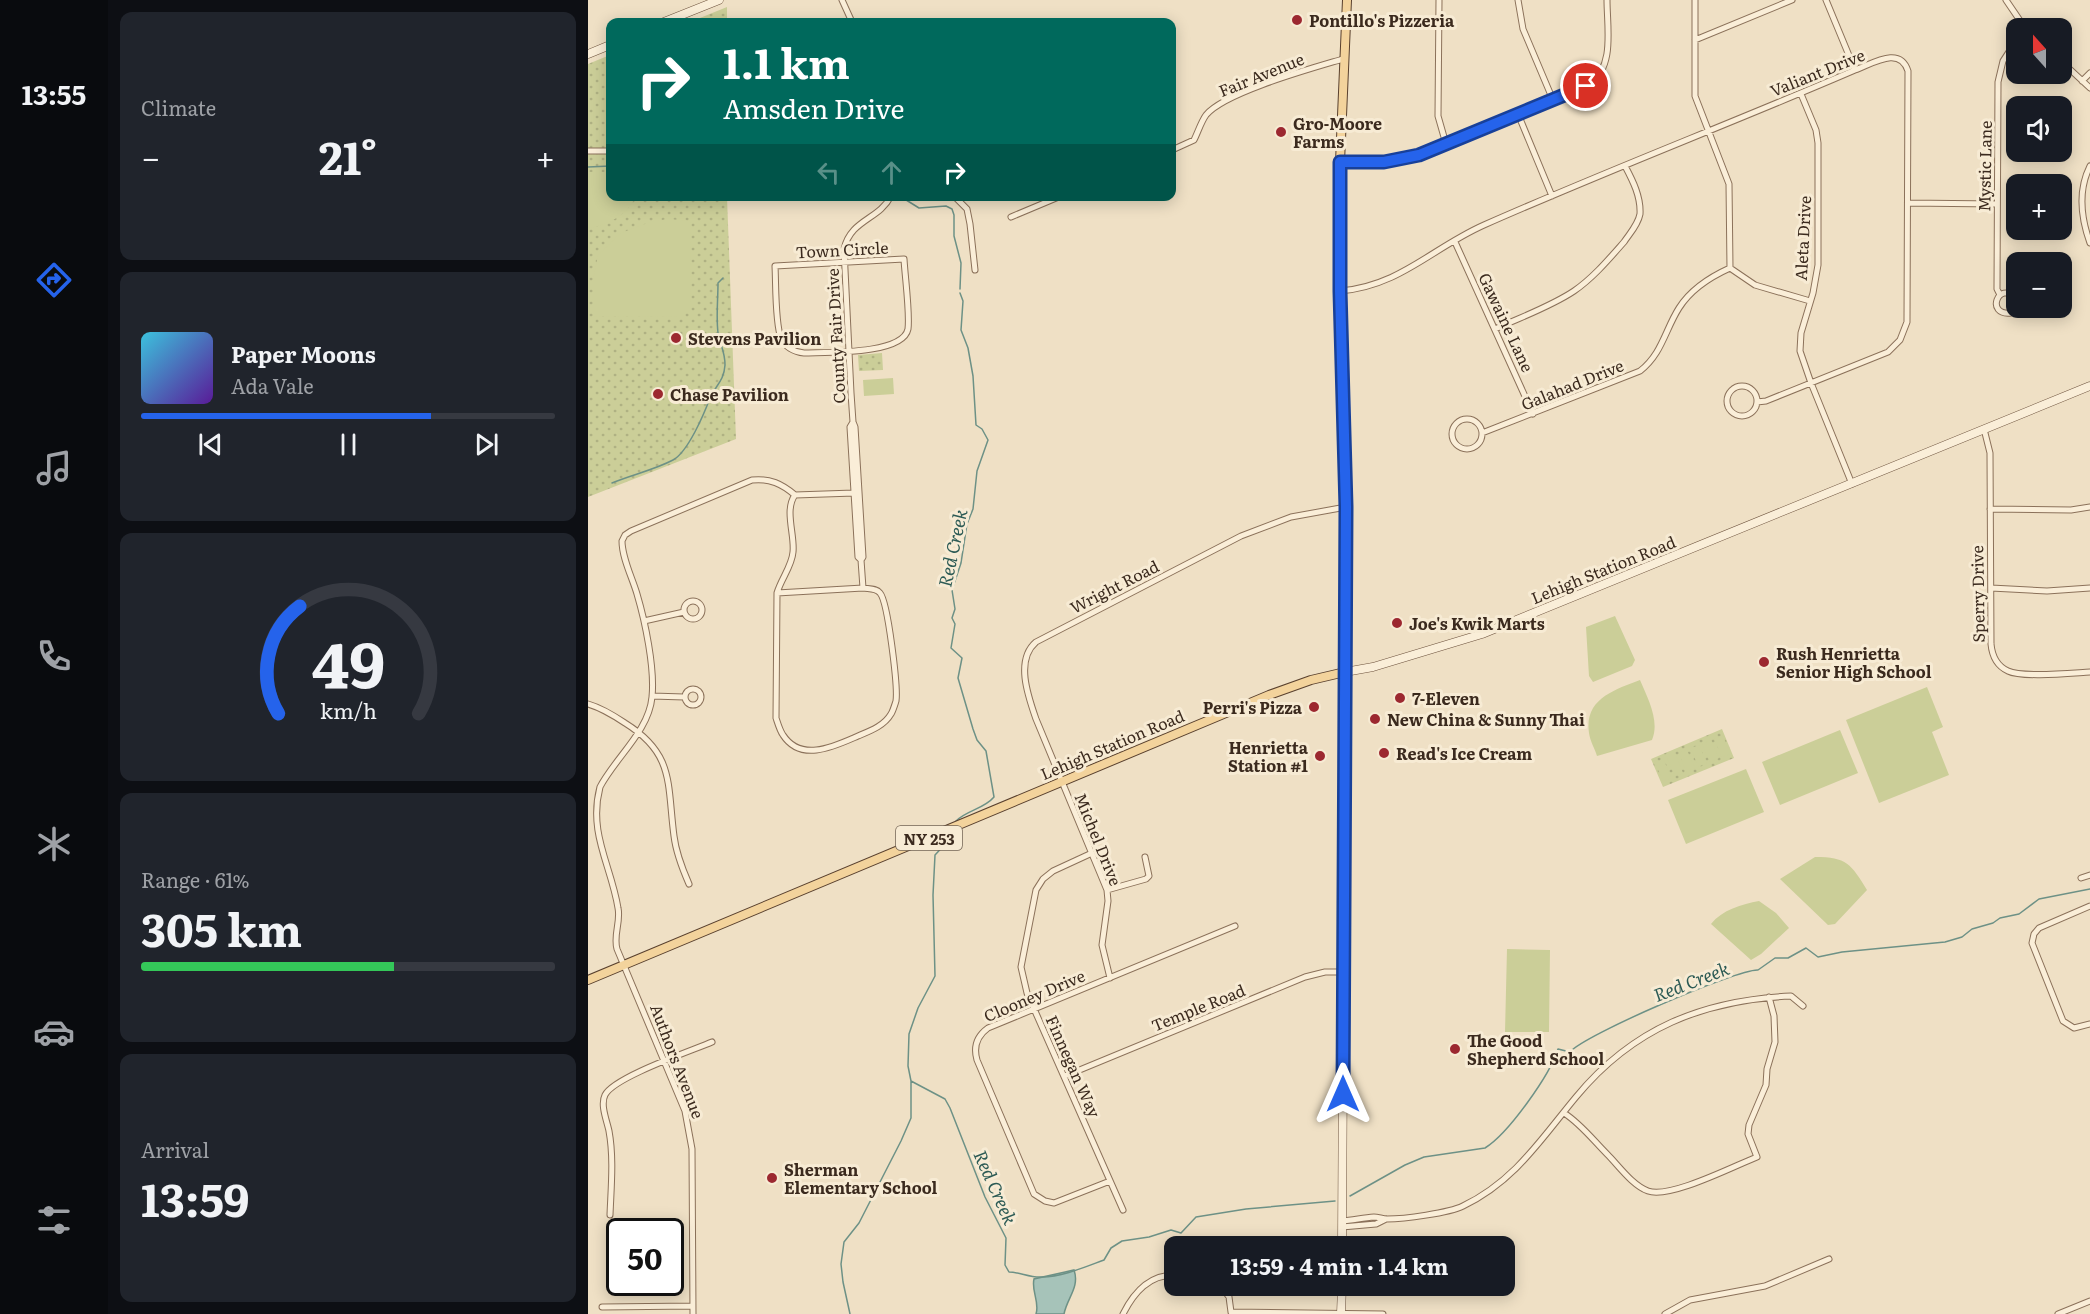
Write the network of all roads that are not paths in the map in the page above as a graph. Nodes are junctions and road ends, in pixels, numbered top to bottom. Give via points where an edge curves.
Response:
1 (719, 0) edge
2 (842, 0) edge
3 (1347, 0) edge
4 (1438, 0) edge
5 (1518, 0) edge
6 (1607, 0) edge
7 (1695, 0) edge
8 (1792, 0) edge
9 (1826, 0) edge
10 (2006, 0) edge
11 (674, 18) edge
12 (850, 18) edge
13 (2018, 18) edge
14 (1695, 40) junction
15 (606, 47) edge
16 (588, 54) edge
17 (2006, 55) edge
18 (1344, 59) junction
19 (1855, 70) junction
20 (2072, 71) edge
21 (2090, 72) edge
22 (2082, 81) junction
23 (2090, 88) edge
24 (1801, 94) junction
25 (1553, 100) junction
26 (1518, 114) junction
27 (1708, 131) junction
28 (1446, 144) junction
29 (1176, 148) edge
30 (588, 151) edge
31 (606, 151) edge
32 (1340, 162) junction
33 (1625, 166) junction
34 (2090, 166) edge
35 (1552, 196) junction
36 (888, 201) edge
37 (959, 201) edge
38 (1049, 201) edge
39 (1908, 203) junction
40 (1996, 204) junction
41 (1011, 217) dead end
42 (1455, 242) junction
43 (2090, 243) edge
44 (844, 262) junction
45 (1730, 268) junction
46 (975, 270) dead end
47 (1340, 291) junction
48 (2006, 292) edge
49 (2000, 295) junction
50 (1810, 301) junction
51 (2006, 312) edge
52 (1495, 329) junction
53 (849, 350) junction
54 (1811, 383) junction
55 (2090, 386) edge
56 (1757, 402) junction
57 (1533, 414) junction
58 (853, 422) junction
59 (1984, 429) junction
60 (1482, 433) junction
61 (1852, 484) junction
62 (854, 493) junction
63 (795, 495) junction
64 (1346, 507) junction
65 (2090, 507) edge
66 (1990, 508) junction
67 (861, 560) junction
68 (863, 588) junction
69 (1990, 588) junction
70 (2090, 588) edge
71 (777, 593) junction
72 (684, 612) dead end
73 (644, 621) junction
74 (1345, 672) junction
75 (2090, 672) edge
76 (652, 696) junction
77 (684, 697) dead end
78 (588, 704) edge
79 (638, 731) junction
80 (1062, 782) junction
81 (1092, 853) junction
82 (1145, 857) dead end
83 (2090, 875) edge
84 (2081, 878) dead end
85 (689, 884) dead end
86 (1107, 891) junction
87 (2090, 906) edge
88 (1235, 926) dead end
89 (625, 965) junction
90 (1344, 972) junction
91 (1110, 978) junction
92 (588, 980) edge
93 (1769, 997) junction
94 (1803, 1006) dead end
95 (1034, 1008) junction
96 (2090, 1024) edge
97 (712, 1042) dead end
98 (665, 1062) junction
99 (1065, 1076) junction
100 (1564, 1113) junction
101 (1110, 1181) junction
102 (1122, 1210) dead end
103 (610, 1215) dead end
104 (1342, 1224) junction
105 (1342, 1236) edge
106 (1829, 1259) dead end
107 (1164, 1276) edge
108 (1228, 1296) edge
109 (1342, 1296) edge
110 (2090, 1301) edge
111 (693, 1306) junction
112 (602, 1307) dead end
113 (1231, 1313) edge
114 (693, 1314) edge
115 (1123, 1314) edge
116 (1341, 1314) edge
117 (1383, 1314) edge
118 (1665, 1314) edge
119 (2058, 1314) edge

1 - 11 main road
2 - 12 street
3 - 18 main road
4 - 28 street via 1438,116
5 - 25 street via 1523,29
6 - 25 street via 1604,70 1590,84
7 - 14 street
8 - 14 street
9 - 19 street
10 - 13 street
14 - 27 street via 1695,96
15 - 16 main road
17 - 40 street, Mystic Lane via 1999,76
18 - 29 street, Fair Avenue via 1284,77 1220,103 1206,115 1194,140
18 - 32 main road
19 - 24 street, Valiant Drive
19 - 39 street, Valiant Drive via 1888,57 1907,65
20 - 22 street
21 - 22 street
22 - 23 street
24 - 27 street, Valiant Drive
24 - 50 street, Aleta Drive via 1818,143 1818,257
25 - 26 street
26 - 28 street
26 - 35 street
27 - 33 street, Valiant Drive
27 - 45 street via 1729,184
28 - 32 street via 1395,161
30 - 31 street
32 - 47 main road
33 - 35 street, Valiant Drive
33 - 52 street via 1640,205 1638,221 1625,240 1577,289
34 - 43 street via 2082,195 2083,221
35 - 42 street, Valiant Drive
36 - 44 street, County Fair Drive via 847,237
37 - 46 street via 967,209
38 - 41 street
39 - 40 street
39 - 54 street, Valiant Drive via 1907,322 1902,336 1888,352
40 - 49 street, Mystic Lane
42 - 47 street, Valiant Drive via 1373,286
42 - 52 street, Gawaine Lane
44 - 53 street, County Fair Drive
44 - 53 street, Town Circle via 904,259 907,332 893,344
44 - 53 street, Town Circle via 775,266 778,324 781,338 790,349
45 - 50 street via 1755,285
45 - 57 street, Galahad Drive via 1706,280 1686,299 1657,353 1640,371
47 - 64 main road
48 - 49 street
49 - 51 street, Mystic Lane via 1996,304
50 - 54 street, Aleta Drive via 1800,343
52 - 57 street, Gawaine Lane
53 - 58 street, County Fair Drive
54 - 56 street, Valiant Drive
54 - 61 street, Aleta Drive
55 - 59 main road, Lehigh Station Road / NY 253
56 - 56 street, Valiant Drive via 1754,393 1742,386 1729,393 1726,402 1734,415 1744,416 1753,411
57 - 60 street, Galahad Drive
58 - 62 street, County Fair Drive via 850,427
58 - 67 street, County Fair Drive
59 - 61 main road, Lehigh Station Road / NY 253
59 - 66 street, Sperry Drive via 1990,453
60 - 60 street, Galahad Drive via 1478,423 1464,419 1456,424 1452,434 1455,443 1468,449 1477,445
61 - 74 main road, Lehigh Station Road / NY 253 via 1482,634 1373,668
62 - 63 street
62 - 67 street, County Fair Drive
63 - 71 street via 790,504 793,556
63 - 73 street via 771,480 752,480 625,535 623,549
64 - 74 main road
64 - 80 street, Wright Road via 1291,517 1241,536 1030,646 1025,659 1030,703
65 - 66 street
66 - 69 street, Sperry Drive
67 - 68 street, County Fair Drive
68 - 71 street
68 - 71 street via 876,589 885,602 895,679 896,700 891,715 878,728 825,750 808,751 793,746 783,736 776,718
69 - 70 street
69 - 75 street, Sperry Drive via 1991,649 2000,666 2013,673
72 - 73 street
73 - 76 street
74 - 80 main road, Lehigh Station Road / NY 253 via 1269,694
74 - 90 main road
76 - 77 street
76 - 79 street, Authors Avenue
78 - 79 street via 602,708
79 - 85 street via 663,762 675,846
79 - 89 street, Authors Avenue via 601,785 591,816 593,842 618,906 616,944
80 - 81 street, Michel Drive
80 - 89 main road, Lehigh Station Road / NY 253
81 - 86 street, Michel Drive
81 - 95 street, Finnegan Way via 1048,875 1034,897 1021,967
82 - 86 street via 1149,876 1146,879
83 - 84 street
86 - 91 street, Michel Drive via 1102,945
87 - 96 street via 2039,928 2032,942 2063,1021 2074,1028
88 - 91 street, Clooney Drive
89 - 92 main road, Lehigh Station Road / NY 253
89 - 98 street, Authors Avenue
90 - 99 street, Temple Road via 1305,977
90 - 104 main road
91 - 95 street, Clooney Drive
93 - 94 street via 1791,996
93 - 100 street via 1698,1010 1644,1036 1604,1066
93 - 100 street via 1775,1042 1766,1085 1748,1134 1757,1157 1675,1190 1648,1191 1636,1184
95 - 99 street, Finnegan Way
95 - 101 street, Clooney Drive via 985,1030 975,1049 1028,1180 1037,1196 1054,1203
97 - 98 street
98 - 103 street via 620,1082 604,1096 611,1146
98 - 111 street, Authors Avenue via 685,1111 691,1138
99 - 101 street, Finnegan Way
100 - 104 street via 1510,1176 1461,1208
101 - 102 street, Finnegan Way
104 - 105 main road
106 - 118 street via 1765,1286 1690,1300
107 - 115 street via 1144,1285
108 - 113 street
109 - 116 main road
110 - 119 street
111 - 112 street
111 - 114 street, Authors Avenue
113 - 116 street
116 - 117 street

